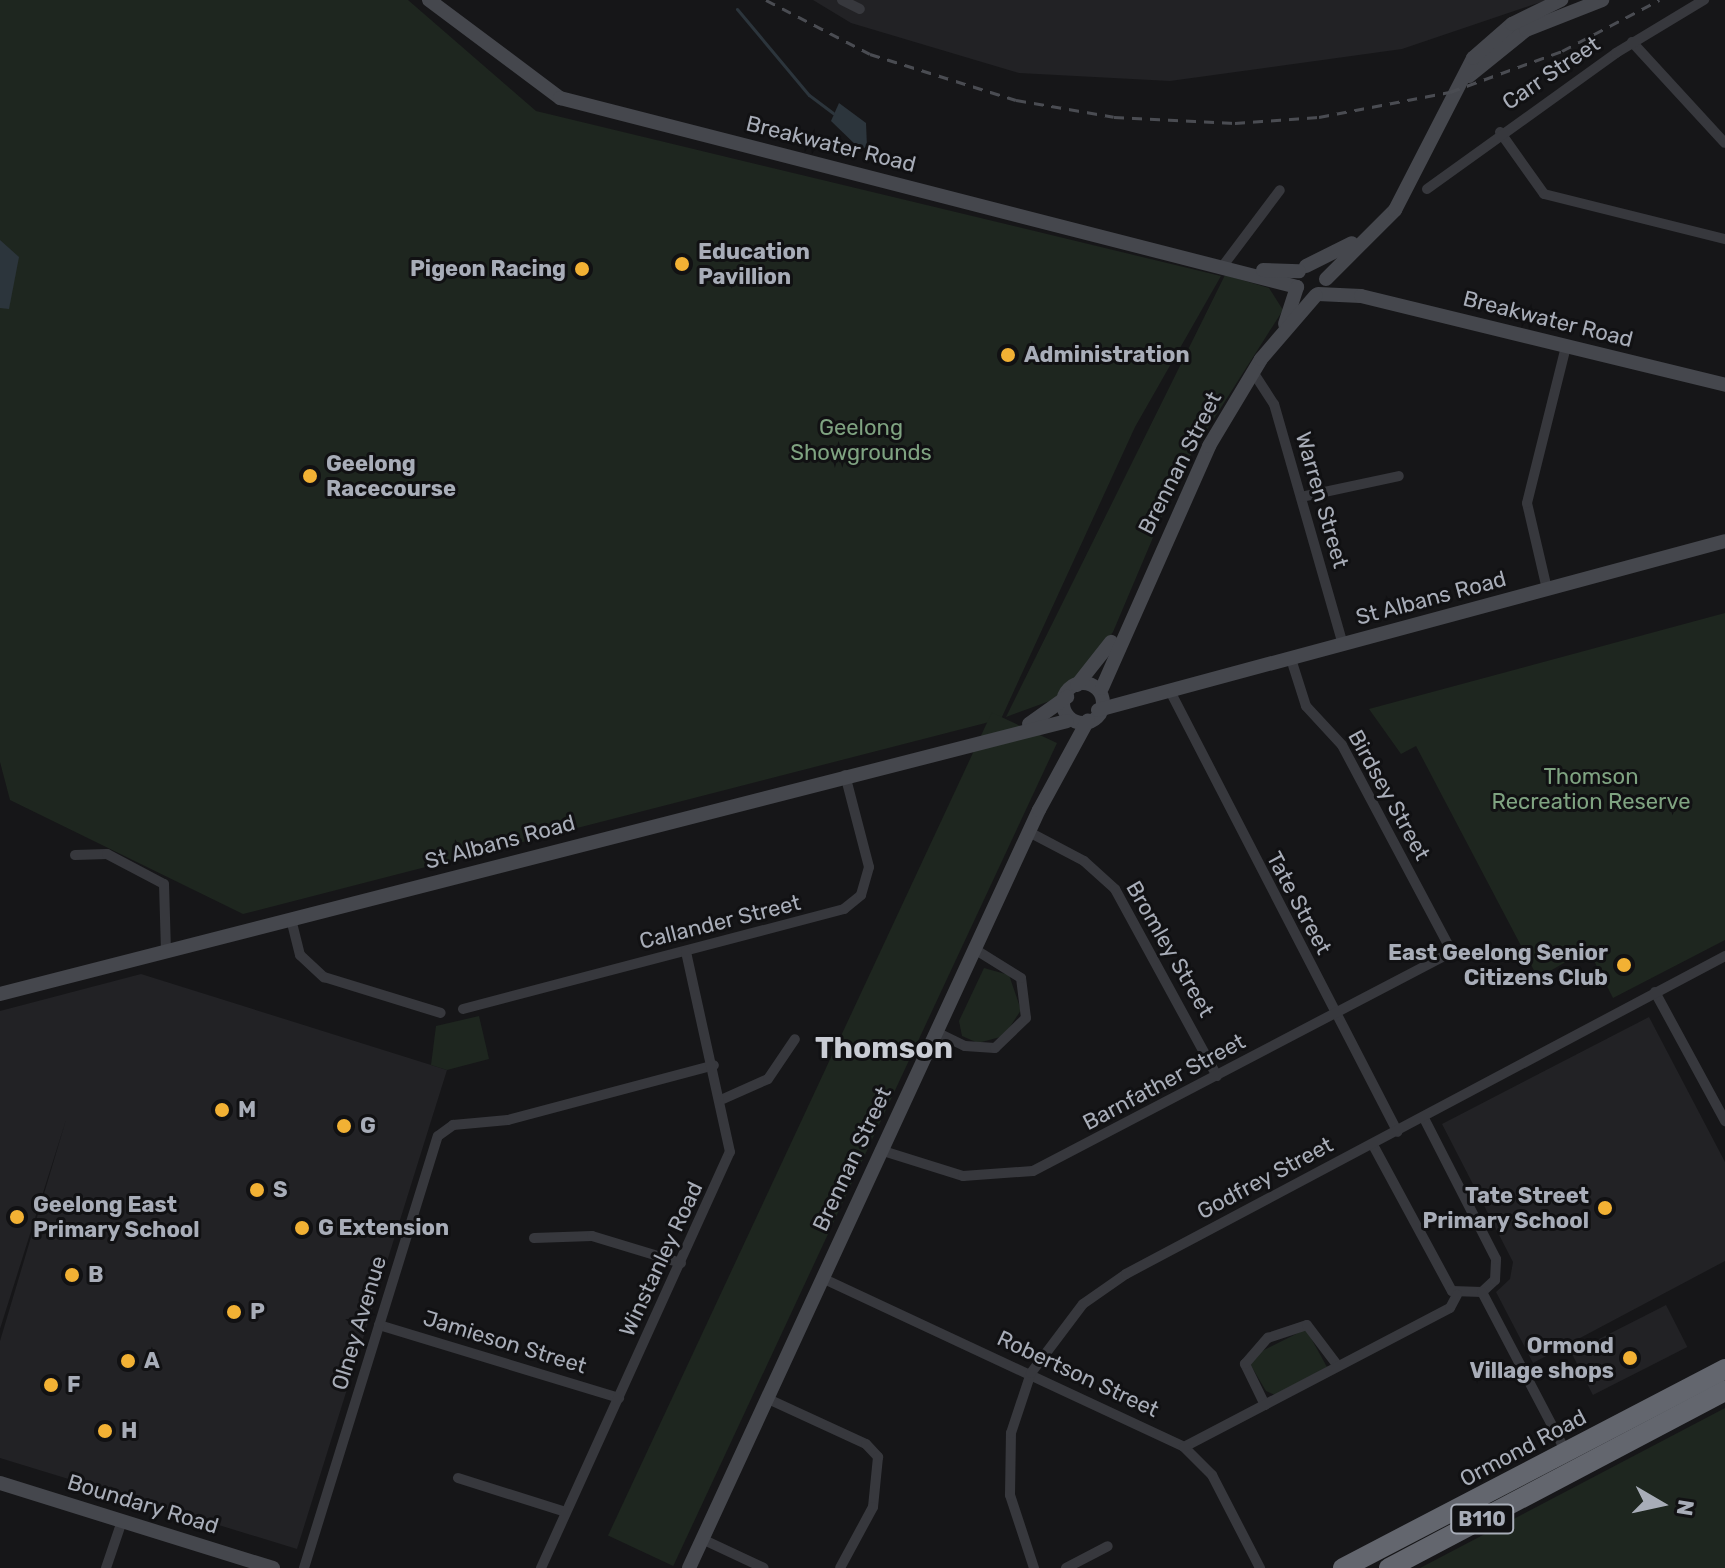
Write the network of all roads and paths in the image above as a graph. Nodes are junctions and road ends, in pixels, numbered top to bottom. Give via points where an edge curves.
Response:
1 (429, 0) edge
2 (842, 0) edge
3 (1602, 0) edge
4 (1704, 0) edge
5 (1572, 3) edge
6 (860, 9) dead end
7 (1632, 42) junction
8 (1500, 132) junction
9 (1725, 143) edge
10 (1427, 189) dead end
11 (1280, 190) dead end
12 (1406, 190) junction
13 (1725, 239) edge
14 (1225, 263) junction
15 (1300, 278) junction
16 (1326, 280) junction
17 (1317, 295) junction
18 (1361, 296) junction
19 (1277, 339) junction
20 (1566, 346) junction
21 (1253, 372) junction
22 (1725, 385) edge
23 (1399, 476) dead end
24 (1301, 497) junction
25 (1725, 541) edge
26 (1547, 589) junction
27 (1132, 612) junction
28 (1343, 645) junction
29 (1291, 659) junction
30 (1102, 688) junction
31 (1072, 691) junction
32 (1170, 691) junction
33 (1148, 698) junction
34 (1093, 715) junction
35 (1067, 722) junction
36 (1011, 733) junction
37 (1058, 770) junction
38 (845, 775) junction
39 (1029, 832) junction
40 (75, 855) dead end
41 (291, 919) junction
42 (976, 950) junction
43 (166, 952) junction
44 (686, 952) junction
45 (1452, 952) joint
46 (1725, 956) edge
47 (1655, 992) junction
48 (0, 994) edge
49 (463, 1009) dead end
50 (441, 1013) dead end
51 (1334, 1015) junction
52 (936, 1032) junction
53 (795, 1039) dead end
54 (714, 1065) junction
55 (1217, 1076) junction
56 (723, 1099) junction
57 (1424, 1118) junction
58 (1725, 1121) edge
59 (1398, 1132) junction
60 (1373, 1145) junction
61 (880, 1150) junction
62 (534, 1238) dead end
63 (681, 1263) junction
64 (822, 1278) junction
65 (1482, 1292) junction
66 (1457, 1295) junction
67 (379, 1325) junction
68 (1338, 1366) junction
69 (1725, 1369) edge
70 (1031, 1373) junction
71 (1725, 1391) edge
72 (619, 1398) junction
73 (766, 1398) junction
74 (1265, 1405) junction
75 (1184, 1447) junction
76 (1571, 1461) junction
77 (458, 1478) dead end
78 (0, 1483) edge
79 (566, 1512) junction
80 (122, 1521) junction
81 (702, 1539) junction
82 (1108, 1546) dead end
83 (106, 1568) edge
84 (273, 1568) edge
85 (304, 1568) edge
86 (541, 1568) edge
87 (689, 1568) edge
88 (764, 1568) edge
89 (840, 1568) edge
90 (1034, 1568) edge
91 (1066, 1568) edge
92 (1260, 1568) edge
93 (1343, 1568) edge
94 (1389, 1568) edge

1 - 14 street, Breakwater Road via 560,98
2 - 6 street
3 - 5 street
4 - 7 street, Carr Street
5 - 12 street via 1496,50 1446,108
7 - 8 street, Carr Street
7 - 9 street
8 - 10 street, Carr Street
8 - 13 street via 1544,194
11 - 14 street
12 - 15 street via 1358,239
12 - 16 street, Brennan Street via 1377,232
14 - 15 street, Breakwater Road
15 - 16 street, Breakwater Road
15 - 17 street
15 - 19 street, Brennan Street
16 - 17 street, Brennan Street
16 - 18 street, Breakwater Road
17 - 18 street, Breakwater Road
17 - 19 street, Brennan Street
18 - 20 street, Breakwater Road
19 - 21 street, Brennan Street
20 - 22 street, Breakwater Road
20 - 26 street via 1527,503
21 - 24 street, Warren Street via 1272,400
21 - 27 street, Brennan Street via 1209,446
23 - 24 street
24 - 28 street, Warren Street
25 - 26 street, St Albans Road
26 - 28 street, St Albans Road
27 - 30 street, Brennan Street
27 - 31 street, Brennan Street
28 - 29 street, St Albans Road
29 - 32 street, St Albans Road
29 - 45 street, Birdsey Street via 1306,706 1342,745
30 - 31 street, St Albans Road via 1086,682
30 - 33 street, St Albans Road via 1122,698
30 - 34 street, Brennan Street
31 - 35 street, Brennan Street
31 - 36 street, St Albans Road
32 - 33 street, St Albans Road
32 - 51 street, Tate Street
33 - 34 street, St Albans Road
34 - 35 street, St Albans Road
34 - 37 street, Brennan Street
35 - 36 street, St Albans Road
35 - 37 street, Brennan Street
36 - 38 street, St Albans Road
37 - 39 street, Brennan Street
38 - 41 street, St Albans Road
38 - 44 street, Callander Street via 869,867 861,895 826,916
39 - 42 street, Brennan Street
39 - 55 street, Bromley Street via 1084,861 1115,889
40 - 43 street via 107,854 164,884
41 - 43 street, St Albans Road
41 - 50 street via 300,955 324,977
42 - 52 street, Brennan Street
42 - 52 street via 1021,978 1026,1018 995,1048 965,1046
43 - 48 street, St Albans Road
44 - 49 street, Callander Street
44 - 54 street, Winstanley Road
45 - 51 street, Barnfather Street
46 - 47 street, Godfrey Street
47 - 57 street, Godfrey Street
47 - 58 street
51 - 55 street, Barnfather Street
51 - 59 street, Tate Street
52 - 61 street, Brennan Street
53 - 56 street via 768,1079
54 - 56 street, Winstanley Road
54 - 67 street, Olney Avenue via 443,1131
55 - 61 street, Barnfather Street via 1033,1171 963,1176
56 - 63 street, Winstanley Road via 730,1152
57 - 59 street, Godfrey Street
57 - 65 street via 1496,1259 1495,1280
59 - 60 street, Godfrey Street
60 - 66 street
60 - 70 street, Godfrey Street via 1095,1294 1055,1332
61 - 64 street, Brennan Street
62 - 63 street via 592,1236
63 - 72 street, Winstanley Road
64 - 70 street, Robertson Street
64 - 73 street, Brennan Street
65 - 66 street
65 - 76 street
66 - 68 street via 1450,1308
67 - 72 street, Jamieson Street
67 - 85 street, Olney Avenue
68 - 74 street
68 - 74 street via 1307,1325 1268,1338 1245,1364
69 - 76 highway, Ormond Road / B110
70 - 75 street, Robertson Street
70 - 90 street, Godfrey Street via 1015,1413 1008,1478 1015,1521
71 - 76 highway, Ormond Road / B110
72 - 79 street, Winstanley Road
73 - 81 street, Brennan Street
73 - 89 street via 866,1444 878,1457 873,1507
74 - 75 street
75 - 92 street, Robertson Street via 1212,1475
76 - 93 highway, Ormond Road / B110
76 - 94 highway, Ormond Road / B110
77 - 79 street
78 - 80 street, Boundary Road
79 - 86 street, Winstanley Road
80 - 83 street
80 - 84 street, Boundary Road
81 - 87 street, Brennan Street
81 - 88 street
82 - 91 street

